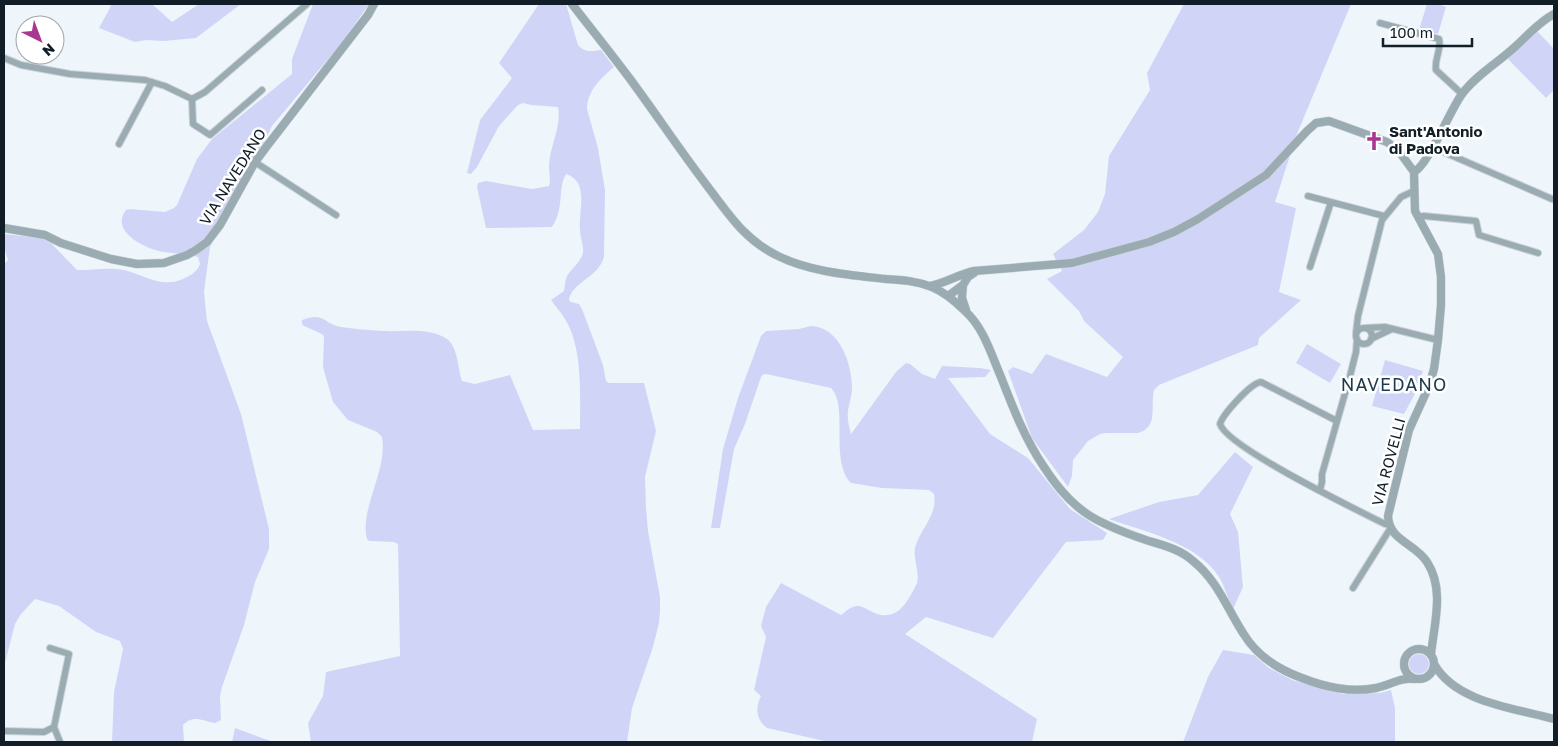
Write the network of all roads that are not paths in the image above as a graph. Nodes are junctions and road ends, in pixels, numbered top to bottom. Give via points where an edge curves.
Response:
1 (307, 4) edge
2 (374, 4) edge
3 (572, 4) edge
4 (1554, 14) edge
5 (1380, 23) dead end
6 (4, 58) edge
7 (152, 82) junction
8 (262, 90) dead end
9 (1462, 94) junction
10 (192, 99) junction
11 (119, 144) dead end
12 (1432, 147) junction
13 (255, 162) junction
14 (1414, 172) junction
15 (1414, 191) junction
16 (1308, 196) dead end
17 (1552, 199) dead end
18 (1331, 202) junction
19 (336, 215) dead end
20 (1384, 216) junction
21 (1418, 217) junction
22 (4, 228) edge
23 (1538, 252) dead end
24 (1310, 267) dead end
25 (979, 271) junction
26 (952, 279) junction
27 (963, 285) junction
28 (930, 286) junction
29 (948, 296) junction
30 (967, 312) junction
31 (1364, 328) junction
32 (1394, 329) junction
33 (1356, 336) junction
34 (1371, 339) junction
35 (1438, 340) junction
36 (1364, 344) junction
37 (1356, 352) junction
38 (1337, 421) junction
39 (1320, 490) junction
40 (1389, 526) junction
41 (1353, 588) dead end
42 (1434, 632) junction
43 (50, 648) dead end
44 (1418, 648) junction
45 (1431, 654) junction
46 (1403, 663) junction
47 (1434, 664) junction
48 (1424, 678) junction
49 (1415, 679) junction
50 (1446, 681) junction
51 (1387, 684) junction
52 (1554, 719) edge
53 (54, 727) junction
54 (4, 731) edge
55 (60, 742) edge

1 - 10 street via 206,92
2 - 13 street, VIA NAVEDANO
3 - 28 street via 678,149 742,231 756,244 794,264
4 - 9 street via 1536,26
5 - 9 street via 1439,38 1436,70
6 - 7 street via 22,65 70,74
7 - 10 street
7 - 11 street
8 - 10 street via 210,135 193,124
9 - 12 street
12 - 14 street
12 - 17 street
13 - 19 street
13 - 22 street, VIA NAVEDANO via 207,242 187,255 164,263 124,262 45,235
14 - 15 street, VIA ROVELLI
14 - 25 street via 1388,142 1329,121 1316,123 1266,175 1174,232 1072,263
15 - 20 street via 1401,197
15 - 21 street, VIA ROVELLI
16 - 18 street
18 - 20 street
18 - 24 street
20 - 33 street via 1358,316
21 - 23 street via 1476,221 1479,235
21 - 35 street, VIA ROVELLI via 1440,264
25 - 26 street via 962,273
25 - 27 street via 968,277
26 - 28 street
26 - 29 street
27 - 29 street
27 - 30 street via 962,298
28 - 29 street
29 - 30 street
30 - 51 street via 984,337 1020,424 1044,468 1085,514 1099,523 1176,550 1200,566 1218,588 1250,643 1273,666 1302,679 1334,687 1369,689
31 - 32 street
31 - 33 street
31 - 34 street via 1371,333
32 - 34 street
32 - 35 street
33 - 36 street
33 - 37 street
34 - 36 street
35 - 40 street, VIA ROVELLI via 1429,386 1409,430 1388,516
36 - 37 street
37 - 38 street
38 - 39 street
38 - 39 street via 1267,384 1257,383 1223,415 1220,424 1225,433 1272,465
39 - 40 street
40 - 41 street, VIA ROVELLI
40 - 42 street, VIA ROVELLI via 1395,535 1420,553 1432,571 1437,593
42 - 44 street
42 - 45 street, VIA ROVELLI
43 - 53 street via 69,654
44 - 45 street
44 - 46 street via 1408,653
45 - 47 street
46 - 49 street via 1406,673
46 - 51 street via 1399,673
47 - 48 street via 1430,674
47 - 50 street
48 - 49 street
48 - 50 street
49 - 51 street via 1400,679
50 - 52 street via 1477,699
53 - 54 street via 44,732
53 - 55 street

